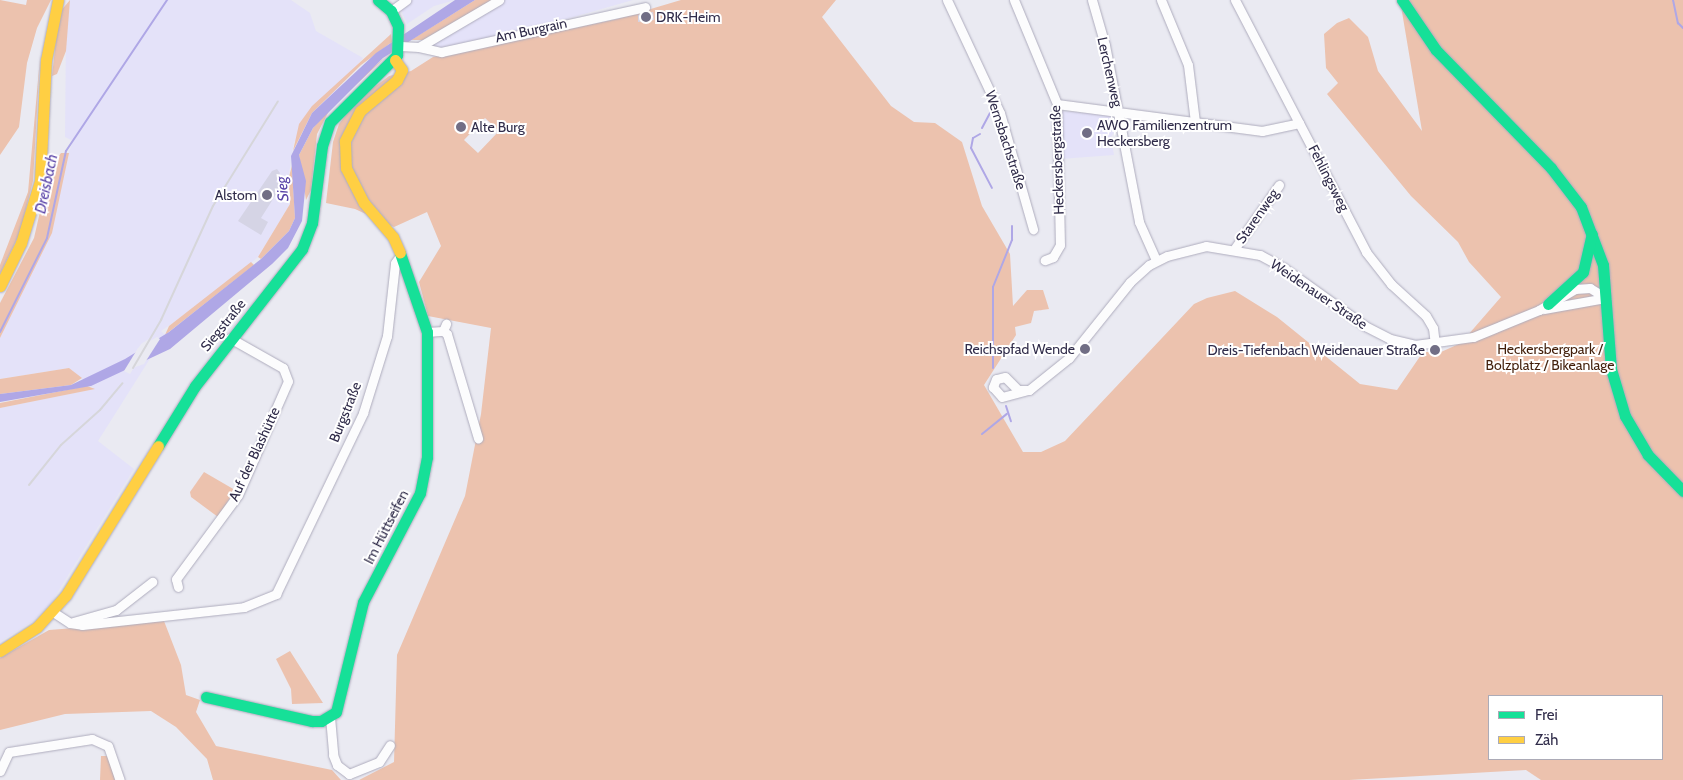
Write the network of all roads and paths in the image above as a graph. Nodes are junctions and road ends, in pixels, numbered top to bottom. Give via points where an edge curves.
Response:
1 (58, 0) edge
2 (378, 0) edge
3 (406, 0) edge
4 (499, 0) edge
5 (947, 0) edge
6 (1014, 0) edge
7 (1092, 0) edge
8 (1161, 0) edge
9 (1235, 0) edge
10 (1402, 0) edge
11 (645, 7) dead end
12 (391, 11) junction
13 (404, 51) junction
14 (1058, 104) junction
15 (1119, 113) junction
16 (1195, 122) junction
17 (1299, 123) junction
18 (1279, 185) dead end
19 (1033, 229) dead end
20 (1592, 232) junction
21 (1235, 248) junction
22 (400, 256) junction
23 (1045, 260) dead end
24 (1156, 260) junction
25 (0, 286) edge
26 (1606, 298) junction
27 (1543, 307) junction
28 (427, 332) junction
29 (230, 338) junction
30 (1435, 344) junction
31 (1029, 390) dead end
32 (478, 438) dead end
33 (1683, 491) edge
34 (152, 582) dead end
35 (178, 587) dead end
36 (53, 612) junction
37 (70, 623) junction
38 (0, 651) edge
39 (206, 697) dead end
40 (330, 717) junction
41 (390, 745) dead end
42 (0, 771) edge
43 (120, 780) edge

1 - 25 street via 49,39 40,181 21,243
2 - 12 street
3 - 12 street
4 - 13 street
5 - 19 street, Wernsbachstraße via 1000,113
6 - 14 street, Heckersbergstraße
7 - 15 street, Lerchenweg
8 - 16 street via 1188,66
9 - 17 street, Fehlingsweg
10 - 20 street via 1423,34 1567,186
11 - 13 street, Am Burgrain via 442,52
12 - 13 street
13 - 22 street via 402,70 397,80 360,112 346,141 346,168 364,203 393,237
13 - 29 street, Siegstraße via 344,104 330,122 322,146 312,223 302,249
14 - 15 street
14 - 23 street, Heckersbergstraße via 1060,245 1053,257
15 - 16 street
15 - 24 street, Lerchenweg via 1138,222
16 - 17 street via 1262,131
17 - 30 street, Fehlingsweg via 1366,252 1391,284 1426,316 1433,328
18 - 21 street, Starenweg
20 - 26 street via 1603,265
20 - 27 street via 1583,272
21 - 24 street, Weidenauer Straße via 1206,246
21 - 30 street, Weidenauer Straße via 1260,255 1284,268 1365,326 1390,339
22 - 28 street, Im Hüttseifen via 416,289
22 - 37 street, Burgstraße via 395,263 387,336 363,414 276,594 244,607 165,618
24 - 31 street, Weidenauer Straße via 1130,282 1069,358
26 - 27 street, Weidenauer Straße
26 - 27 street, Weidenauer Straße via 1580,288
26 - 33 street via 1611,369 1625,416 1648,455
27 - 30 street, Weidenauer Straße via 1473,337
28 - 32 street via 444,327
28 - 40 street, Im Hüttseifen via 428,457 420,493 363,602 339,706
29 - 35 street, Auf der Blashütte via 283,368 288,381 238,495 176,579
29 - 36 street, Siegstraße via 164,434
34 - 37 street via 116,610
36 - 37 street
36 - 38 street, Siegstraße
39 - 40 street via 312,721
40 - 41 street via 333,754 337,765 349,774 379,762
42 - 43 street via 9,752 92,739 108,746

